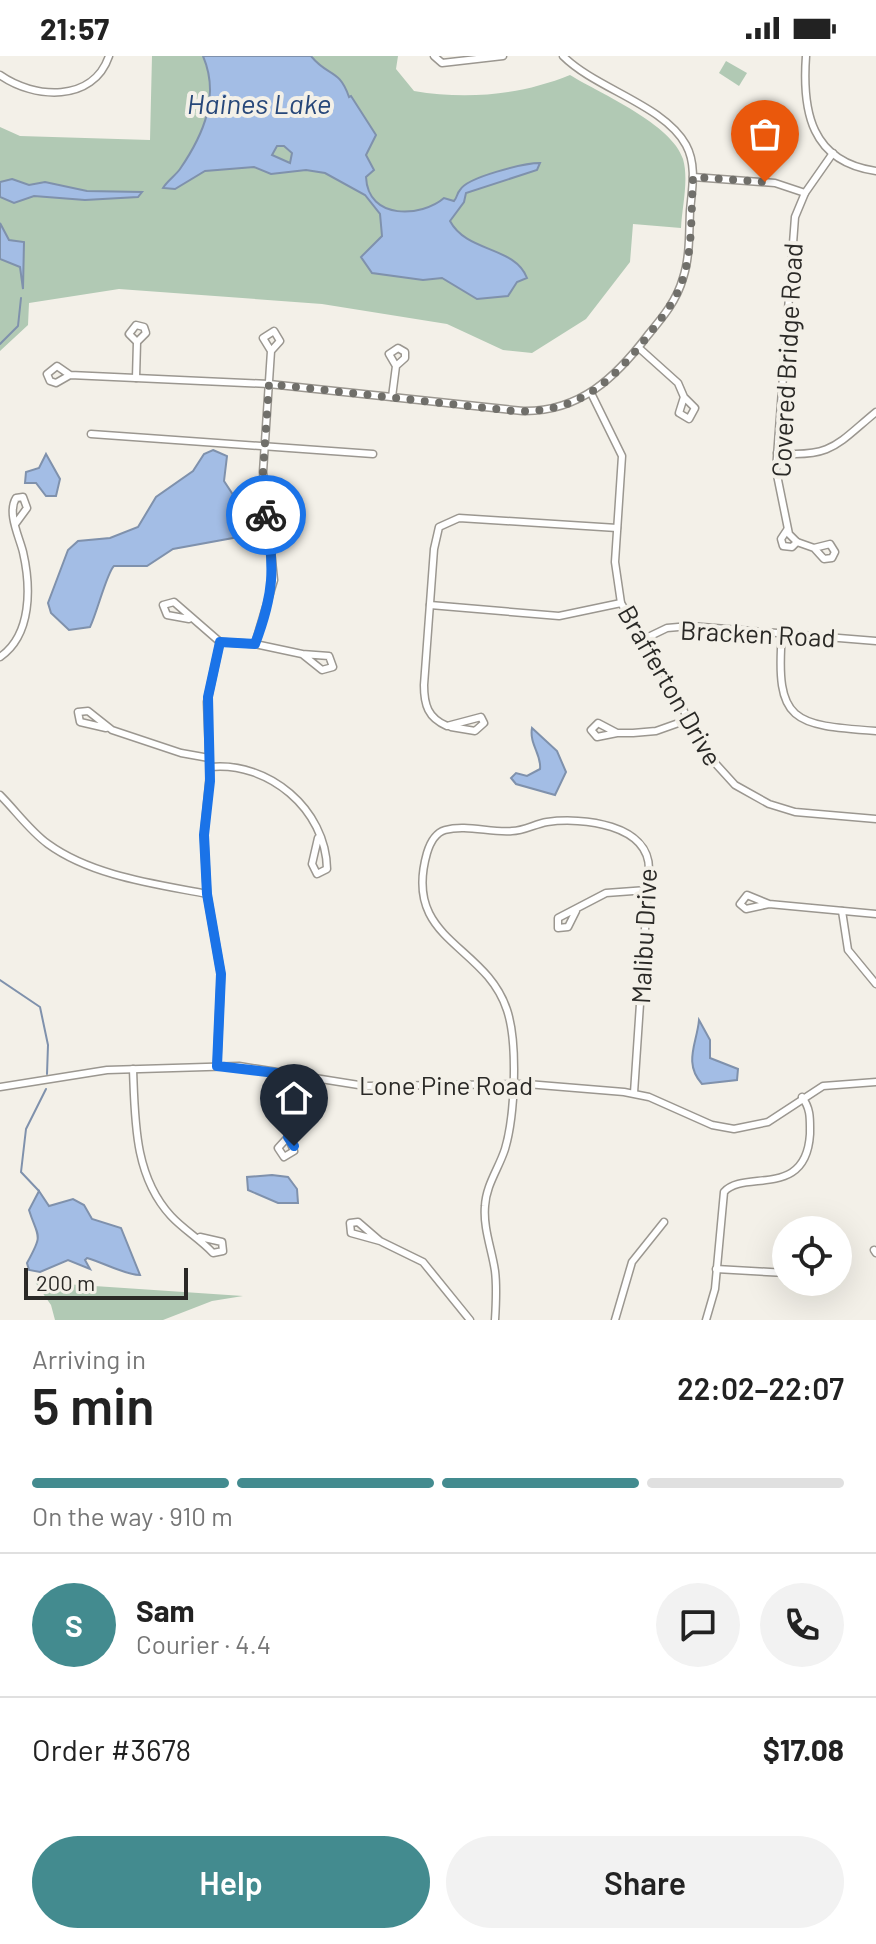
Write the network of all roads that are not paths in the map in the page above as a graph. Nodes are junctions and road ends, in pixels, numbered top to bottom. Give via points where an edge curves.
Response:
1 (109, 56) edge
2 (434, 56) edge
3 (503, 56) edge
4 (563, 56) edge
5 (806, 56) edge
6 (452, 58) edge
7 (0, 75) edge
8 (833, 153) junction
9 (876, 171) edge
10 (693, 177) junction
11 (805, 193) junction
12 (137, 342) dead end
13 (639, 348) junction
14 (271, 351) dead end
15 (396, 366) dead end
16 (70, 375) dead end
17 (136, 378) junction
18 (269, 384) junction
19 (591, 393) junction
20 (392, 397) junction
21 (684, 397) dead end
22 (876, 412) edge
23 (91, 434) dead end
24 (264, 446) junction
25 (777, 453) junction
26 (373, 454) dead end
27 (16, 523) dead end
28 (617, 528) junction
29 (787, 530) junction
30 (797, 542) junction
31 (814, 548) dead end
32 (621, 603) junction
33 (430, 605) junction
34 (189, 619) dead end
35 (782, 633) junction
36 (642, 640) junction
37 (876, 641) edge
38 (220, 642) junction
39 (255, 644) junction
40 (302, 654) junction
41 (0, 657) edge
42 (687, 720) junction
43 (451, 727) junction
44 (106, 728) dead end
45 (876, 731) edge
46 (617, 733) dead end
47 (209, 758) junction
48 (210, 767) junction
49 (0, 795) edge
50 (876, 819) edge
51 (318, 838) junction
52 (647, 890) junction
53 (207, 894) junction
54 (769, 904) dead end
55 (576, 911) dead end
56 (842, 911) junction
57 (876, 914) edge
58 (876, 984) edge
59 (217, 1066) junction
60 (133, 1069) junction
61 (301, 1076) junction
62 (876, 1082) edge
63 (511, 1083) junction
64 (0, 1087) edge
65 (634, 1093) junction
66 (802, 1097) junction
67 (288, 1137) dead end
68 (664, 1222) dead end
69 (200, 1237) dead end
70 (380, 1241) junction
71 (716, 1269) junction
72 (772, 1272) edge
73 (470, 1320) edge
74 (495, 1320) edge
75 (615, 1320) edge
76 (706, 1320) edge

1 - 7 street via 95,79 66,92 26,89
2 - 6 street via 439,63
3 - 6 street
4 - 10 street via 674,129 688,148
5 - 8 street via 806,108 815,131
8 - 9 street
8 - 11 street, Covered Bridge Road
10 - 11 street via 775,183
10 - 13 street via 685,275 670,308
11 - 25 street, Covered Bridge Road via 794,223
12 - 17 street
13 - 19 street via 614,377
13 - 21 street via 670,373
14 - 18 street
15 - 20 street
16 - 17 street
17 - 18 street
18 - 20 street
18 - 24 street
19 - 20 street via 529,411
19 - 28 street, Brafferton Drive via 621,450
22 - 25 street via 831,450
23 - 24 street
24 - 26 street
24 - 39 street via 263,487 274,580
25 - 29 street, Covered Bridge Road
27 - 41 street via 25,563 25,618 15,644
28 - 32 street, Brafferton Drive via 615,572
28 - 33 street via 447,520 436,536
29 - 30 street, Covered Bridge Road
29 - 30 street, Covered Bridge Road via 783,546
30 - 31 street
32 - 33 street via 559,616
32 - 36 street, Brafferton Drive
33 - 43 street via 424,701 432,717
34 - 38 street
35 - 36 street, Bracken Road via 678,626
35 - 37 street, Bracken Road
35 - 45 street via 780,681 792,712 817,726
36 - 42 street, Brafferton Drive
38 - 39 street
38 - 47 street via 208,697
39 - 40 street
40 - 40 street via 329,656 333,667 322,670
42 - 46 street via 656,731
42 - 50 street, Brafferton Drive via 720,771 761,801 795,812
43 - 43 street via 475,716 484,720 475,731
44 - 47 street
47 - 48 street
48 - 51 street via 238,767 273,780 303,806
48 - 53 street via 204,835
49 - 53 street via 39,837 63,853 126,878
51 - 51 street via 327,866 320,874 312,867
52 - 55 street via 614,891
52 - 63 street, Malibu Drive via 644,846 601,825 557,821 512,831 454,828 433,839 425,867 424,906 504,1002 511,1033
52 - 65 street, Malibu Drive
53 - 59 street via 221,974
54 - 56 street
56 - 57 street
56 - 58 street via 848,950
59 - 60 street, Lone Pine Road
59 - 61 street, Lone Pine Road
60 - 64 street, Lone Pine Road
60 - 69 street via 136,1134 149,1182 172,1216
61 - 63 street, Lone Pine Road via 378,1087
61 - 67 street
62 - 66 street, Lone Pine Road via 832,1084
63 - 65 street, Lone Pine Road
63 - 74 street via 506,1143 485,1202 496,1280
65 - 66 street, Lone Pine Road via 734,1129 768,1122
66 - 71 street via 810,1113 805,1157 778,1178 726,1188
68 - 75 street via 632,1262
70 - 70 street via 358,1222 350,1223 351,1233
70 - 73 street via 429,1267
71 - 72 street
71 - 76 street

